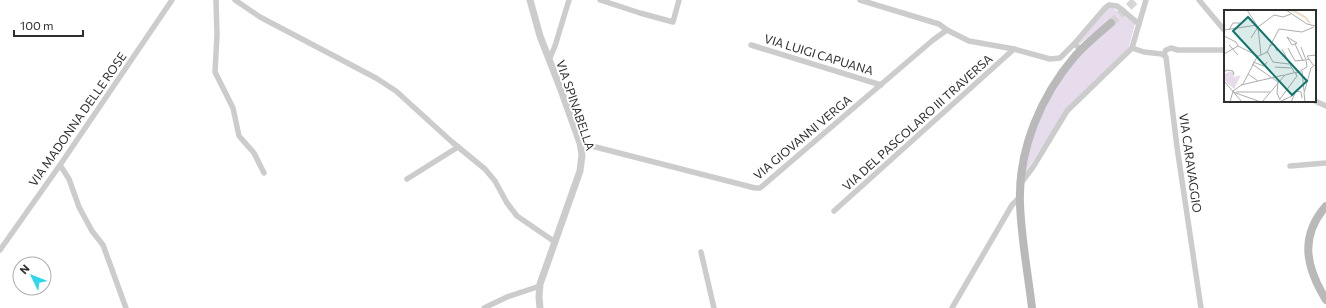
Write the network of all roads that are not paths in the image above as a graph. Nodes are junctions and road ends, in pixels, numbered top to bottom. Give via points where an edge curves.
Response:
1 (172, 0) edge
2 (216, 0) edge
3 (235, 0) edge
4 (530, 0) edge
5 (569, 0) edge
6 (600, 0) edge
7 (680, 0) edge
8 (860, 0) edge
9 (1146, 0) edge
10 (1199, 0) edge
11 (1111, 23) tunnel mouth
12 (1139, 24) junction
13 (947, 30) junction
14 (1224, 30) edge
15 (1074, 44) junction
16 (751, 45) dead end
17 (1132, 48) junction
18 (1014, 49) junction
19 (1081, 50) junction
20 (1224, 50) edge
21 (1164, 54) junction
22 (549, 60) junction
23 (881, 85) junction
24 (1316, 101) edge
25 (1326, 106) edge
26 (580, 142) junction
27 (458, 147) junction
28 (1326, 163) edge
29 (60, 165) junction
30 (1290, 166) dead end
31 (264, 173) dead end
32 (407, 179) dead end
33 (1020, 184) junction
34 (1020, 197) junction
35 (1326, 206) edge
36 (834, 211) dead end
37 (554, 242) junction
38 (0, 250) edge
39 (702, 252) dead end
40 (540, 286) junction
41 (1326, 300) edge
42 (126, 308) edge
43 (484, 308) edge
44 (540, 308) edge
45 (714, 308) edge
46 (952, 308) edge
47 (1032, 308) edge
48 (1201, 308) edge

1 - 29 street, VIA MADONNA DELLE ROSE
2 - 31 street via 215,72 233,108 239,136 254,154
3 - 27 street via 260,17 383,82 408,101
4 - 22 street, VIA SPINABELLA
5 - 22 street
6 - 7 street via 673,22
8 - 13 street via 940,24
9 - 12 street
10 - 14 street
11 - 19 main road
12 - 15 street via 1116,6 1109,5
12 - 17 street
13 - 18 street via 972,42
13 - 23 street, VIA GIOVANNI VERGA
15 - 18 street via 1054,60
15 - 19 street
16 - 23 street, VIA LUIGI CAPUANA
17 - 21 street
17 - 33 street via 1067,111
18 - 36 street, VIA DEL PASCOLARO III TRAVERSA
19 - 33 main road via 1062,74 1041,109 1026,147
20 - 21 street via 1171,48
21 - 48 street, VIA CARAVAGGIO
22 - 26 street, VIA SPINABELLA
23 - 26 street, VIA GIOVANNI VERGA via 760,188
24 - 25 street
26 - 37 street, VIA SPINABELLA via 581,167
27 - 32 street
27 - 37 street via 489,173 508,206 517,216
28 - 30 street
29 - 38 street, VIA MADONNA DELLE ROSE
29 - 42 street via 69,179 79,207 103,245
33 - 34 main road
34 - 46 street via 1012,205
34 - 47 main road
35 - 41 main road via 1309,237 1308,250 1313,277
37 - 40 street, VIA SPINABELLA
39 - 45 street
40 - 43 street
40 - 44 street, VIA SPINABELLA

